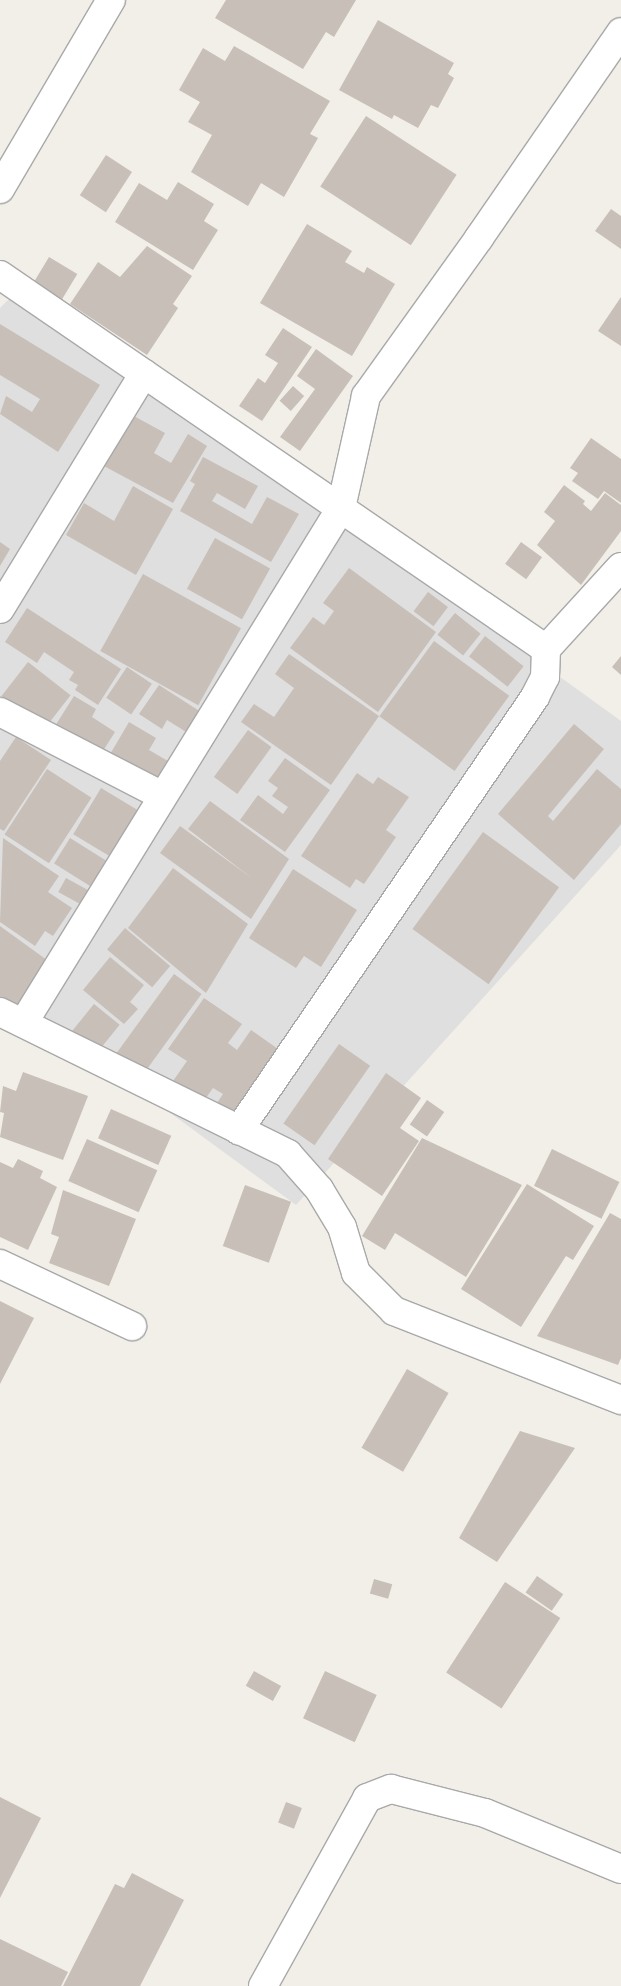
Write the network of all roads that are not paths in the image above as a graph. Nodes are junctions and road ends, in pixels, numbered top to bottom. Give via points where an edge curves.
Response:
1 (111, 0) edge
2 (621, 32) edge
3 (0, 189) edge
4 (0, 275) edge
5 (144, 374) junction
6 (340, 508) junction
7 (621, 567) edge
8 (0, 609) edge
9 (546, 648) junction
10 (0, 712) edge
11 (163, 796) junction
12 (12, 1017) edge
13 (239, 1130) junction
14 (0, 1264) edge
15 (132, 1326) dead end
16 (621, 1400) edge
17 (621, 1869) edge
18 (263, 1986) edge

1 - 3 street
2 - 6 street via 366,396
4 - 5 street
5 - 6 street
5 - 8 street
6 - 9 street
6 - 11 street
7 - 9 street
9 - 13 street via 545,677 535,697
10 - 11 street
11 - 12 street
12 - 13 street
13 - 16 street via 288,1154 320,1189 342,1227 356,1272 394,1311
14 - 15 street
17 - 18 street via 485,1813 391,1789 367,1798

